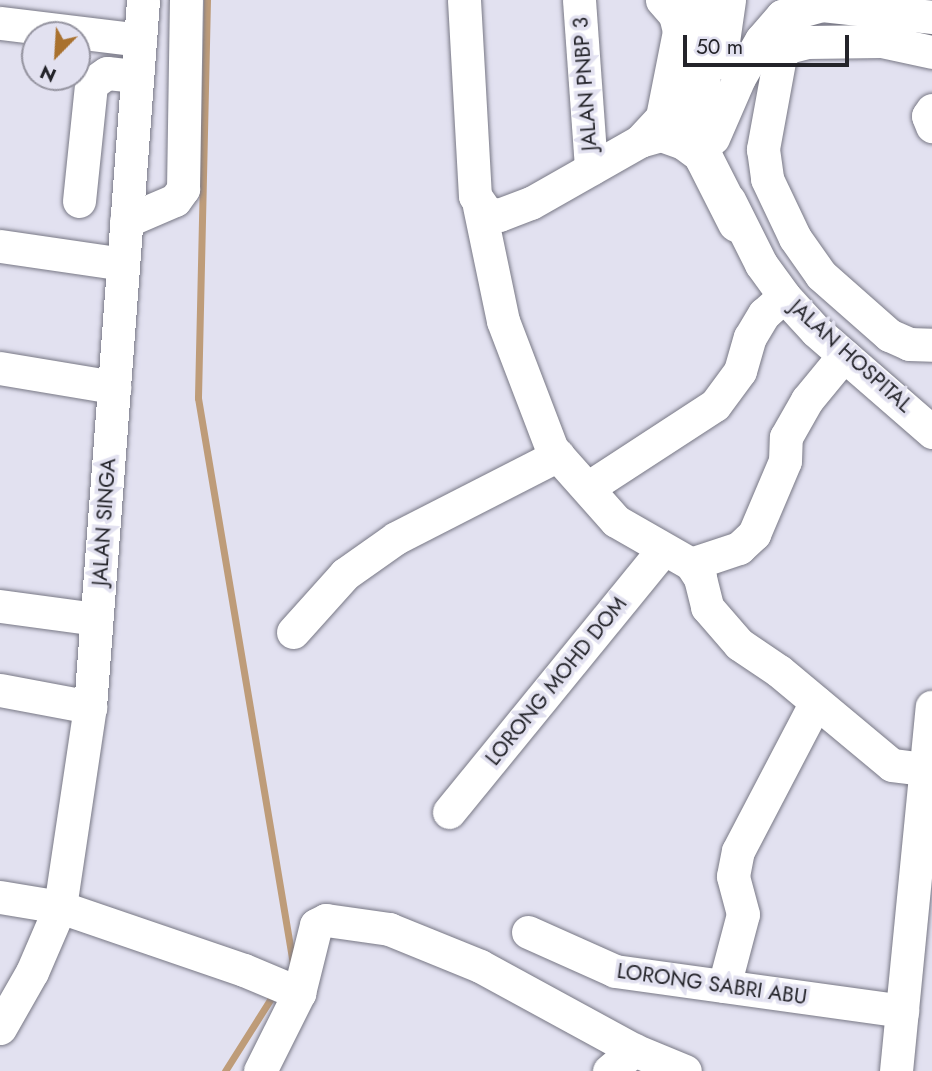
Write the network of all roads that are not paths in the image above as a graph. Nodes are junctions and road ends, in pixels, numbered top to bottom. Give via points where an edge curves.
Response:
1 (464, 0) edge
2 (579, 0) edge
3 (662, 0) edge
4 (698, 0) edge
5 (729, 0) edge
6 (851, 0) edge
7 (185, 10) edge
8 (141, 17) edge
9 (932, 17) edge
10 (0, 23) edge
11 (932, 52) edge
12 (137, 76) junction
13 (682, 92) junction
14 (932, 110) edge
15 (932, 126) edge
16 (640, 141) junction
17 (708, 148) junction
18 (591, 169) junction
19 (79, 201) dead end
20 (479, 206) junction
21 (126, 221) junction
22 (737, 223) joint
23 (0, 246) edge
24 (123, 264) junction
25 (784, 296) junction
26 (932, 345) edge
27 (932, 358) edge
28 (850, 361) junction
29 (0, 368) edge
30 (114, 387) junction
31 (932, 432) edge
32 (558, 455) junction
33 (589, 487) junction
34 (677, 557) junction
35 (0, 606) edge
36 (96, 619) junction
37 (293, 632) dead end
38 (0, 690) edge
39 (817, 702) junction
40 (90, 707) junction
41 (932, 707) edge
42 (929, 750) edge
43 (449, 813) dead end
44 (0, 897) edge
45 (60, 907) junction
46 (528, 932) dead end
47 (724, 986) junction
48 (294, 991) junction
49 (902, 1011) junction
50 (0, 1028) edge
51 (634, 1050) junction
52 (260, 1071) edge
53 (609, 1071) edge
54 (685, 1071) edge
55 (896, 1071) edge

1 - 20 street
2 - 18 street, JALAN PNBP 3
3 - 13 street via 675,15 679,31
4 - 13 main road via 707,15 707,35
5 - 17 street
6 - 9 street
7 - 8 street
7 - 21 street via 183,189 175,200
8 - 10 street
8 - 12 street, JALAN SINGA
9 - 17 street via 822,5 782,16 761,40 739,78
11 - 26 street via 882,41 807,42 788,47 780,56 764,149 767,179 795,237 821,275 888,335 909,344
12 - 19 street via 107,73 91,84
12 - 21 street, JALAN SINGA
13 - 16 street
13 - 17 main road
14 - 15 street via 928,116
16 - 17 street via 661,135
16 - 18 street
17 - 22 main road
18 - 20 street via 531,203 499,215
20 - 32 street via 503,321 527,391
21 - 24 street, JALAN SINGA
22 - 25 street, JALAN HOSPITAL
23 - 24 street
24 - 30 street, JALAN SINGA
25 - 28 street, JALAN HOSPITAL
25 - 33 street via 764,314 750,337 740,371 715,405
27 - 28 street via 887,369
28 - 31 street, JALAN HOSPITAL
28 - 34 street via 807,400 786,437 785,461 754,534 739,548
29 - 30 street
30 - 36 street, JALAN SINGA
32 - 33 street
32 - 37 street via 396,538 345,574
33 - 34 street via 616,521
34 - 39 street via 700,578 707,607 739,644
34 - 43 street, LORONG MOHD DOM
35 - 36 street
36 - 40 street, JALAN SINGA
38 - 40 street
39 - 42 street via 892,765
39 - 47 street via 738,851 733,876 743,914
40 - 45 street, JALAN SINGA
41 - 42 street
42 - 49 street
44 - 45 street
45 - 48 street
45 - 50 street, JALAN SINGA via 32,972
46 - 47 street, LORONG SABRI ABU via 615,971
47 - 49 street, LORONG SABRI ABU
48 - 51 street via 316,925 326,920 389,929 480,966
48 - 52 street
49 - 55 street
51 - 53 street
51 - 54 street

